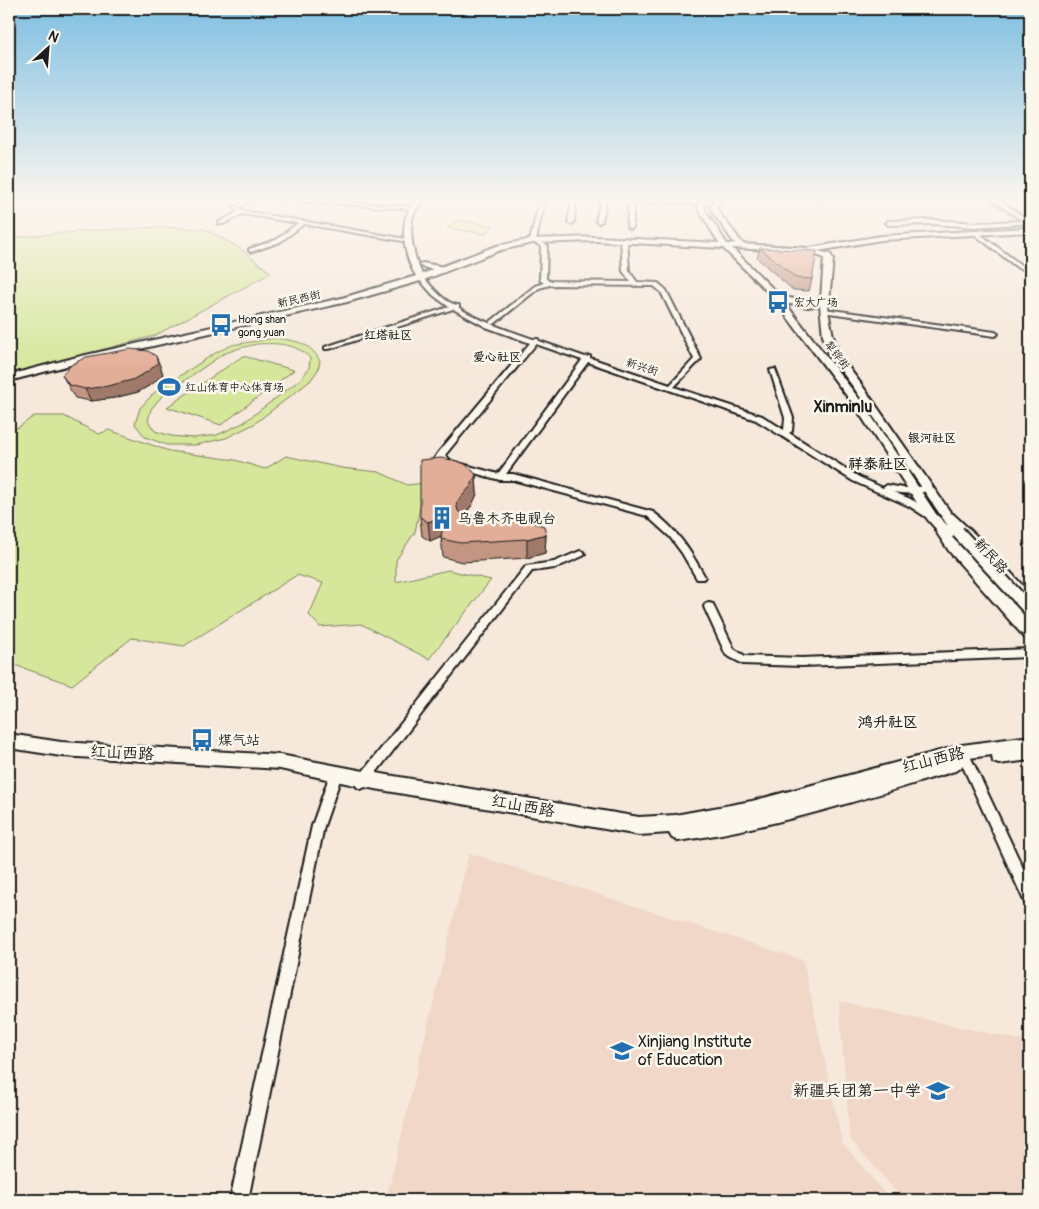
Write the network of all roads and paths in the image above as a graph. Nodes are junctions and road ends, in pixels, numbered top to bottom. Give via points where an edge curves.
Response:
1 (413, 255) edge
2 (419, 255) edge
3 (478, 255) edge
4 (487, 255) edge
5 (544, 255) edge
6 (625, 255) edge
7 (735, 255) edge
8 (825, 255) edge
9 (832, 255) edge
10 (1005, 255) edge
11 (829, 259) junction
12 (422, 265) junction
13 (1030, 267) edge
14 (444, 269) junction
15 (425, 278) junction
16 (634, 282) junction
17 (549, 283) junction
18 (778, 298) junction
19 (825, 306) junction
20 (454, 307) junction
21 (492, 323) junction
22 (995, 334) dead end
23 (535, 342) junction
24 (326, 348) dead end
25 (587, 359) junction
26 (773, 370) dead end
27 (9, 379) edge
28 (673, 385) junction
29 (788, 430) junction
30 (441, 455) junction
31 (434, 463) edge
32 (500, 477) junction
33 (913, 488) junction
34 (928, 488) junction
35 (941, 508) junction
36 (932, 517) junction
37 (953, 532) junction
38 (580, 554) dead end
39 (700, 578) dead end
40 (1030, 600) edge
41 (709, 607) dead end
42 (1030, 610) edge
43 (1030, 623) edge
44 (1030, 636) edge
45 (1030, 653) edge
46 (9, 741) edge
47 (1030, 744) edge
48 (9, 750) edge
49 (1030, 754) edge
50 (966, 760) junction
51 (334, 780) junction
52 (362, 781) junction
53 (1030, 898) edge
54 (239, 1200) edge

1 - 15 main road, 新兴街 via 416,271
2 - 12 main road, 新兴街
3 - 14 main road, 新民西街
4 - 15 main road, 新民西街
5 - 17 street via 543,280
6 - 16 street via 626,271
7 - 18 main road, 犁铧街
8 - 11 main road
9 - 11 main road
10 - 13 street via 1020,267
11 - 19 main road, 犁铧街
12 - 14 street
12 - 15 main road, 新兴街
14 - 15 main road, 新民西街
15 - 20 street, 新兴街 via 434,293
15 - 27 main road, 新民西街
16 - 17 street
16 - 28 street via 656,284 664,290 698,360
17 - 21 street via 537,287
18 - 19 main road
18 - 33 main road, 犁铧街 via 860,406
19 - 22 street
19 - 34 main road, 犁铧街 via 828,336 835,356
20 - 21 street, 新兴街
20 - 23 street, 新兴街 via 488,326
20 - 24 street
21 - 23 street, 新兴街
23 - 25 street, 新兴街
23 - 30 street
25 - 28 street, 新兴街
25 - 32 street
25 - 36 street, 新兴街 via 759,418 856,479 918,505
26 - 29 street via 789,418
28 - 29 street, 新兴街 via 761,416
29 - 33 street, 新兴街 via 876,484 903,491
30 - 31 street
30 - 32 street via 448,463
32 - 39 street via 650,514 663,523 686,550
33 - 34 street, 新兴街
33 - 36 main road, 犁铧街
34 - 35 main road, 犁铧街
35 - 37 main road, 犁铧街
35 - 40 street
36 - 37 main road, 犁铧街
36 - 44 street via 952,549
37 - 42 main road, 新民路, bridge
37 - 43 main road, 新民路
38 - 52 street via 555,565 529,568
41 - 45 street via 730,652 743,660 802,662
46 - 52 main road, 红山西路 via 61,749 280,762
47 - 52 main road, 红山西路 via 962,752 752,810 675,824 639,826
48 - 51 main road, 红山西路 via 54,757 275,770
49 - 50 main road, 红山西路
50 - 52 main road, 红山西路 via 759,820 674,832 641,832
50 - 53 street
51 - 52 main road, 红山西路
51 - 54 street via 318,826

